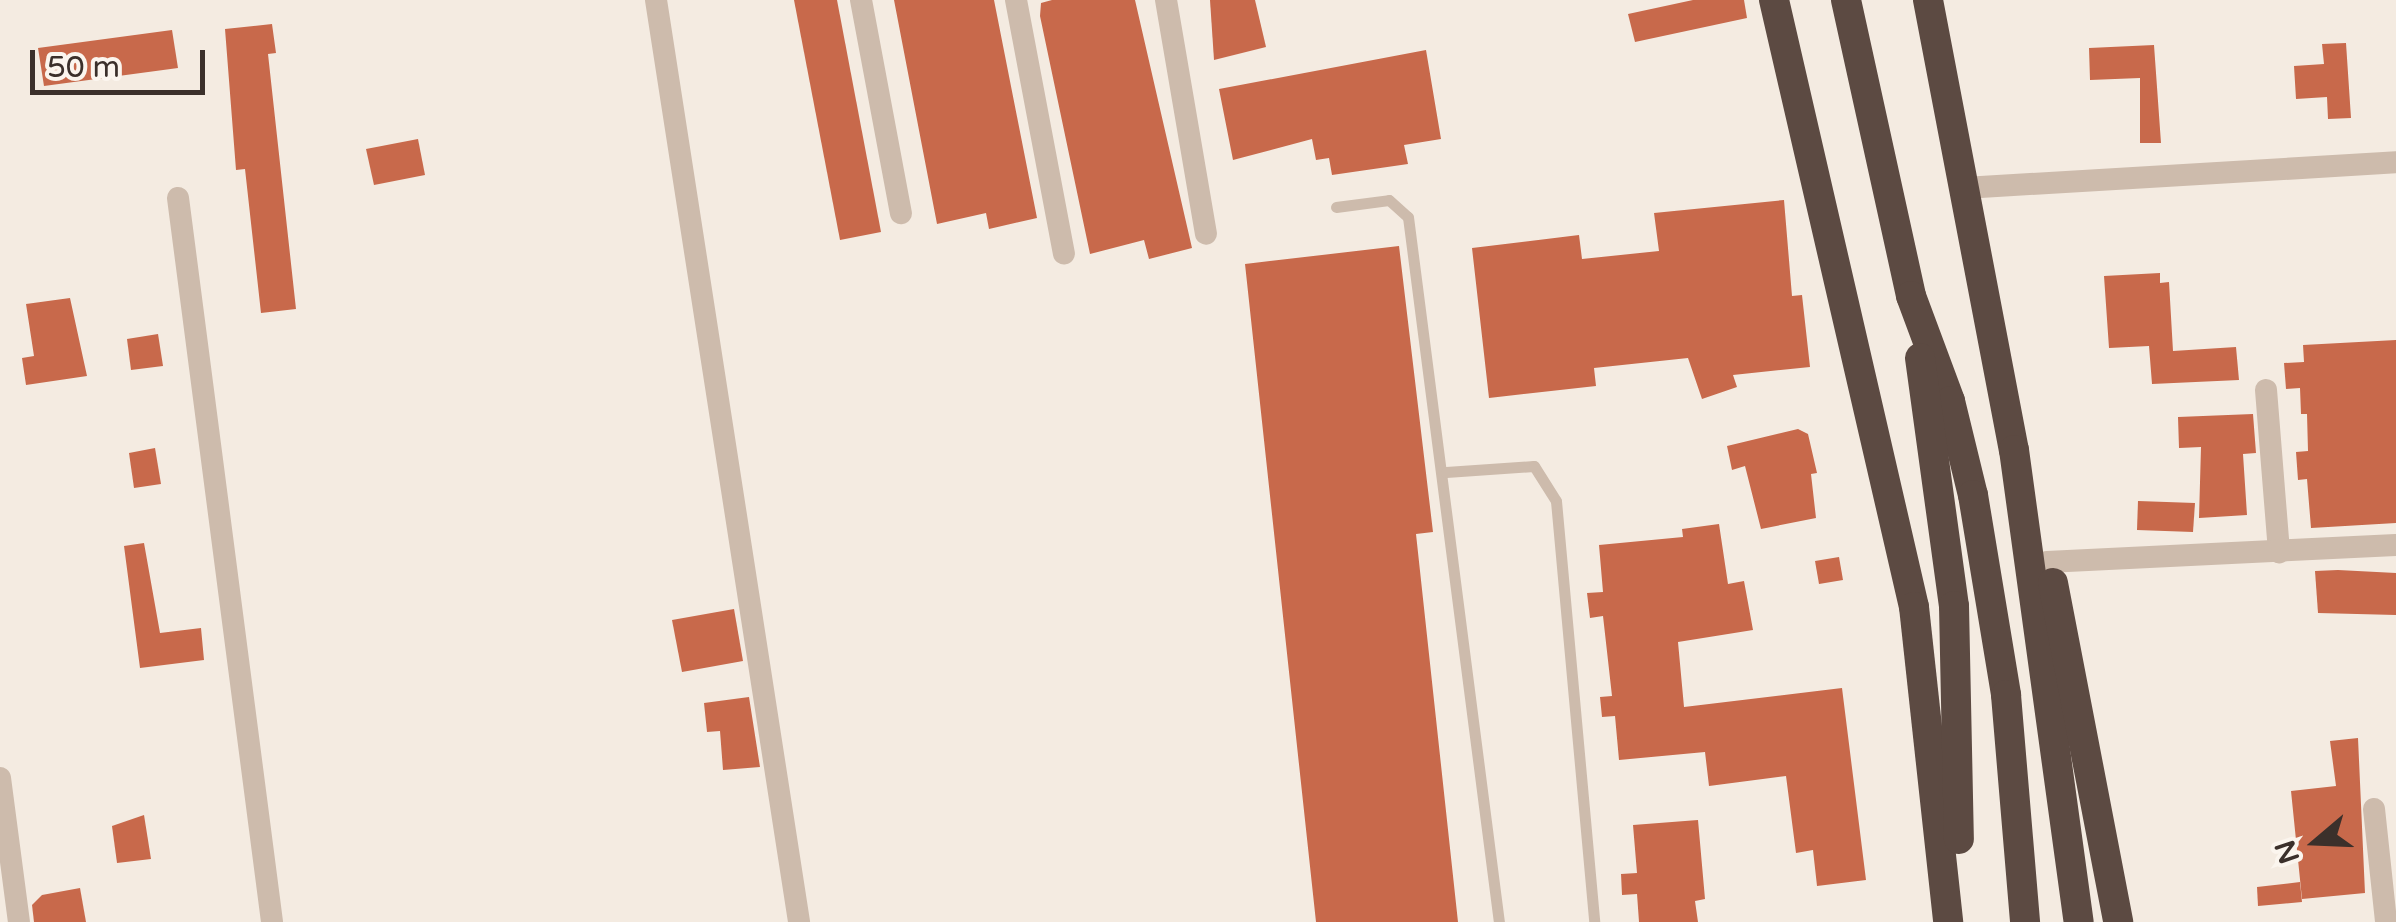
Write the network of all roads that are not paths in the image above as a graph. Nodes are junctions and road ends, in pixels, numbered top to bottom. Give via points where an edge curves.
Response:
1 (656, 0) edge
2 (860, 0) edge
3 (1016, 0) edge
4 (1166, 0) edge
5 (1774, 0) edge
6 (1846, 0) edge
7 (1928, 0) edge
8 (2396, 162) edge
9 (1964, 188) junction
10 (178, 198) dead end
11 (1336, 207) dead end
12 (901, 213) dead end
13 (1206, 234) dead end
14 (1064, 254) dead end
15 (1910, 296) junction
16 (2266, 390) dead end
17 (2014, 450) junction
18 (1446, 472) junction
19 (2396, 545) edge
20 (2280, 552) junction
21 (2047, 562) junction
22 (0, 778) edge
23 (2374, 809) dead end
24 (19, 922) edge
25 (272, 922) edge
26 (799, 922) edge
27 (1499, 922) edge
28 (1594, 922) edge
29 (1948, 922) edge
30 (1958, 922) edge
31 (2026, 922) edge
32 (2079, 922) edge
33 (2118, 922) edge
34 (2386, 922) edge

1 - 26 street
2 - 12 street
3 - 14 street
4 - 13 street
5 - 29 highway via 1914,607
6 - 15 highway
7 - 9 highway
8 - 9 street
9 - 17 highway
10 - 25 street
11 - 18 lane via 1388,200 1408,217
15 - 30 highway via 1954,606
15 - 31 highway via 1950,402 1973,496 2006,695
16 - 20 street
17 - 21 highway
17 - 32 highway
18 - 27 lane
18 - 28 lane via 1534,466 1556,500
19 - 20 street
20 - 21 street
21 - 33 highway
22 - 24 street
23 - 34 street

